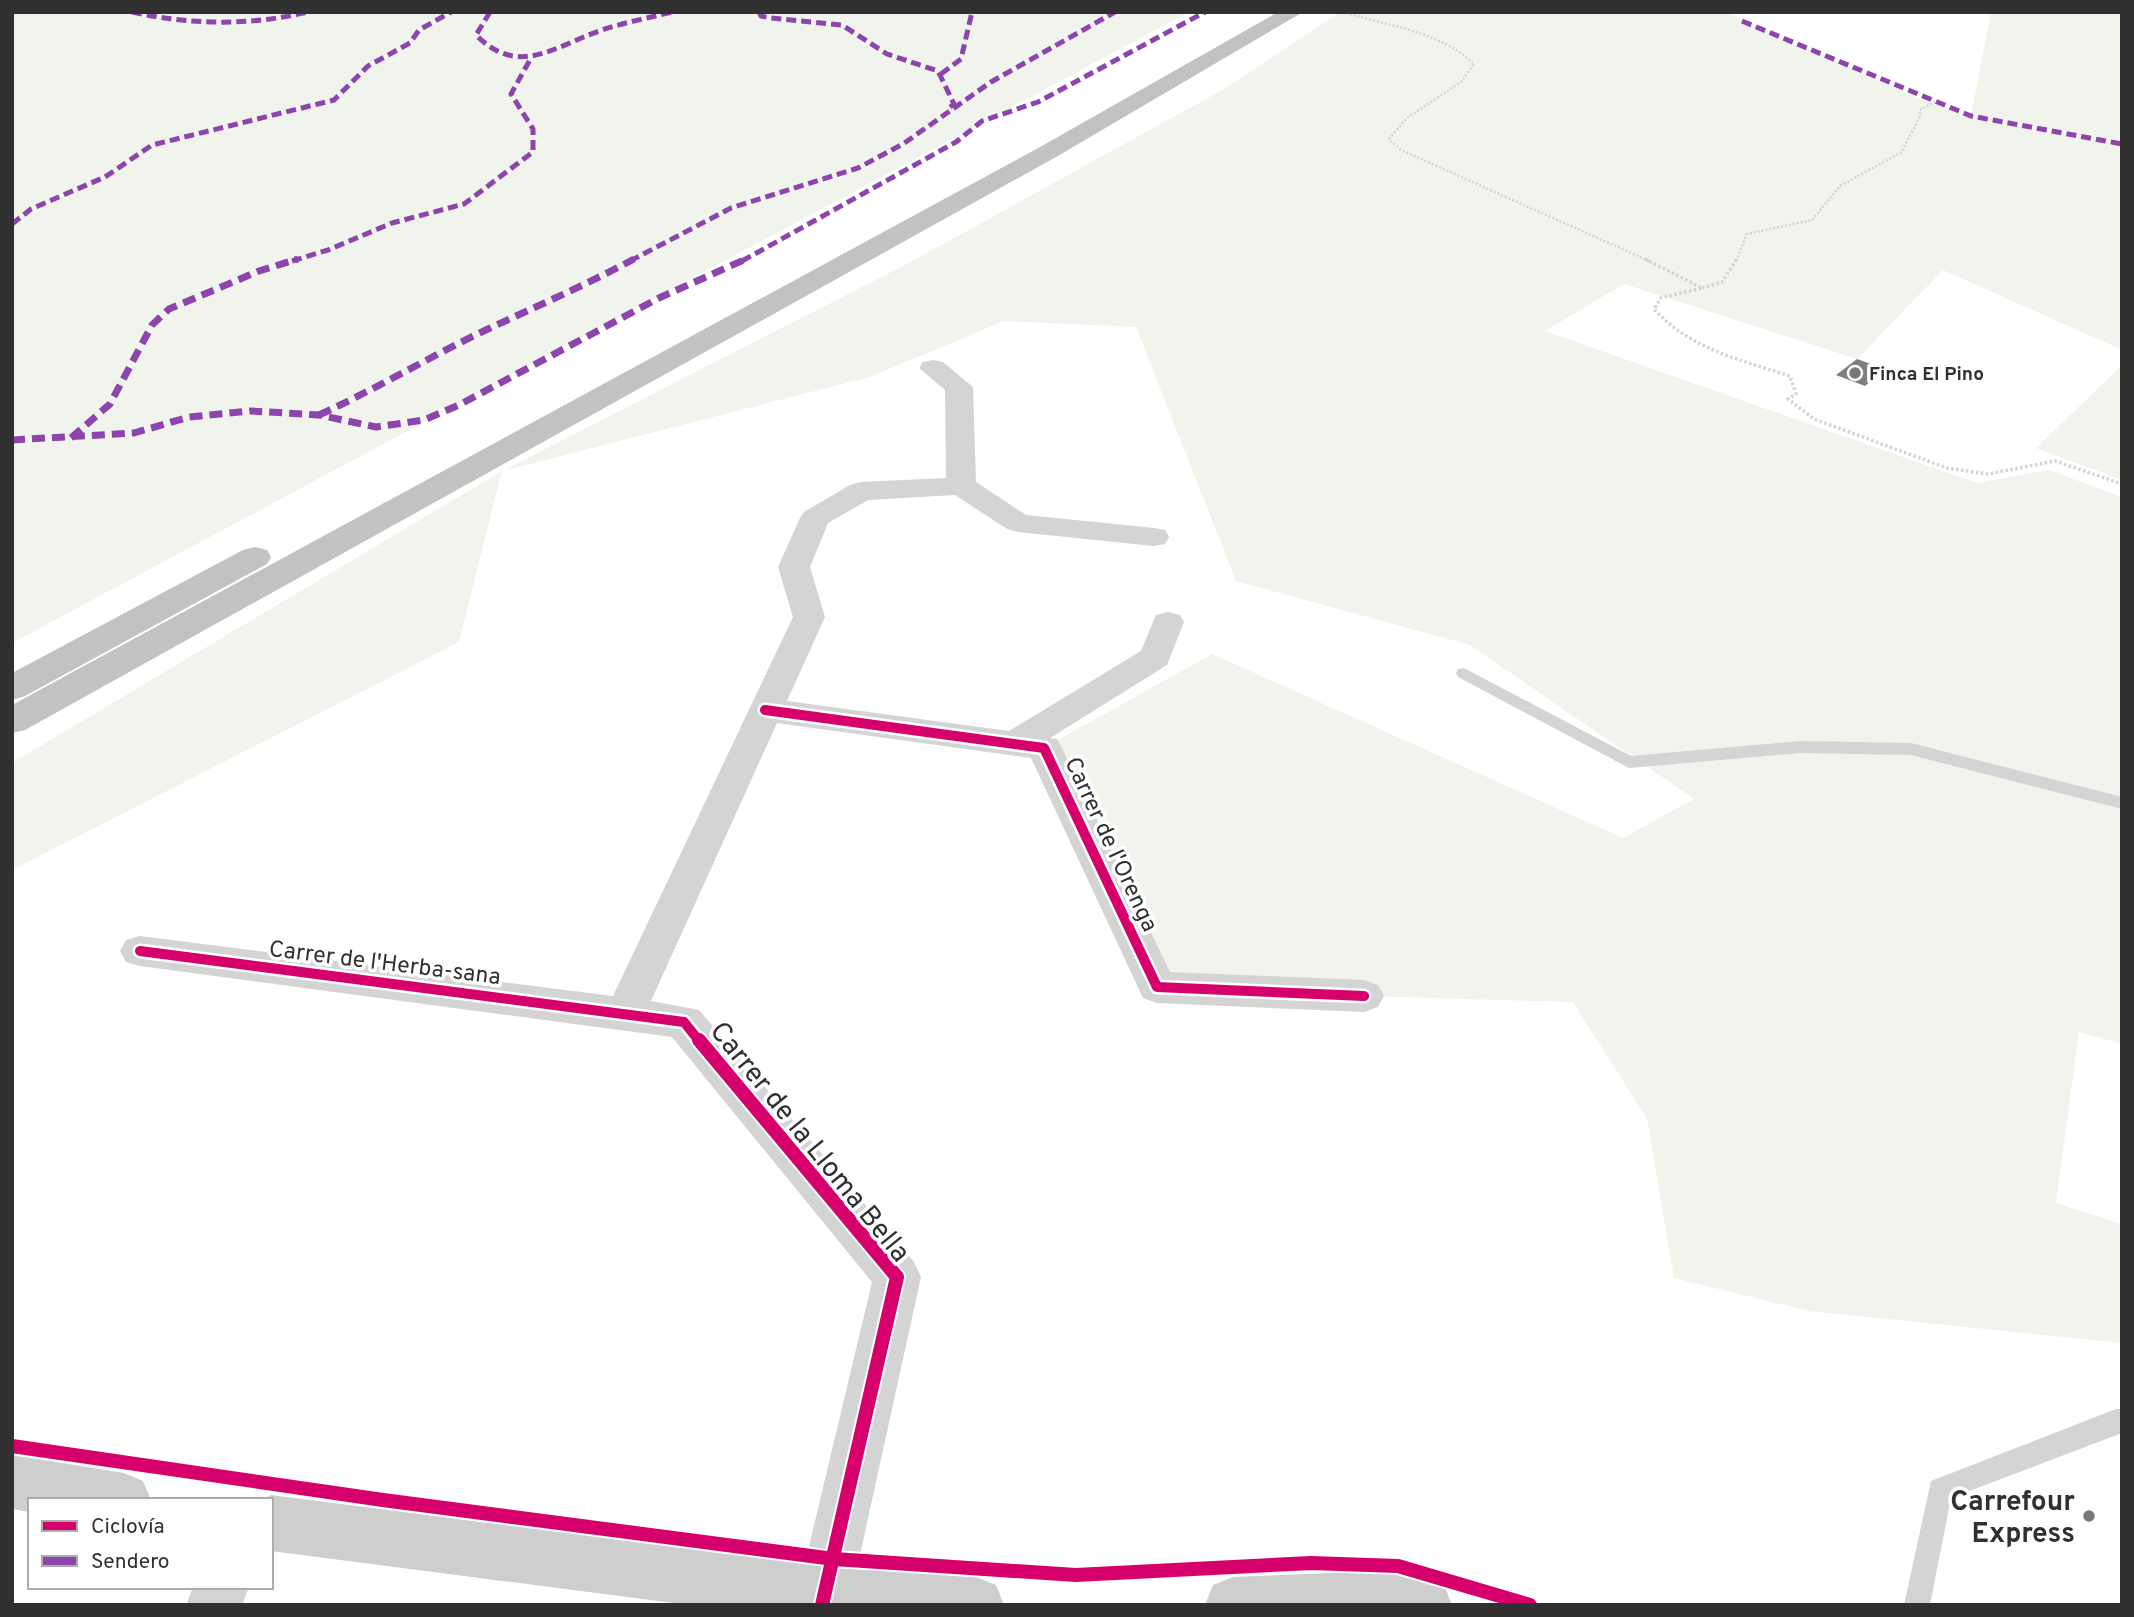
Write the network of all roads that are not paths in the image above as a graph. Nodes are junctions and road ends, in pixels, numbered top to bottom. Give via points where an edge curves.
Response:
1 (1260, 12) edge
2 (1293, 12) edge
3 (933, 368) dead end
4 (961, 485) junction
5 (1154, 537) dead end
6 (1168, 622) dead end
7 (1464, 673) dead end
8 (12, 688) edge
9 (765, 710) junction
10 (12, 721) edge
11 (1014, 744) junction
12 (2122, 803) edge
13 (140, 951) dead end
14 (1364, 996) dead end
15 (625, 1014) junction
16 (2122, 1421) edge
17 (12, 1482) edge
18 (112, 1498) edge
19 (273, 1522) edge
20 (221, 1589) edge
21 (824, 1599) edge
22 (213, 1605) edge
23 (976, 1605) edge
24 (1233, 1605) edge
25 (1424, 1605) edge
26 (1917, 1605) edge

1 - 8 highway via 1002,156
2 - 10 highway via 1048,152
3 - 4 street via 959,387
4 - 5 street via 1018,523
4 - 9 street via 861,491 815,518 794,567 808,617
6 - 11 street via 1155,657
7 - 12 lane via 1629,762 1801,747 1911,750
9 - 11 street, Carrer de l'Orenga
9 - 15 street
11 - 14 street, Carrer de l'Orenga via 1044,748 1157,987
13 - 15 street, Carrer de l'Herba-sana
15 - 21 street, Carrer de la Lloma Bella via 684,1022 897,1277
16 - 26 lane via 1940,1490
17 - 18 main road
19 - 21 main road
20 - 22 street
21 - 23 main road
24 - 25 main road via 1403,1598

